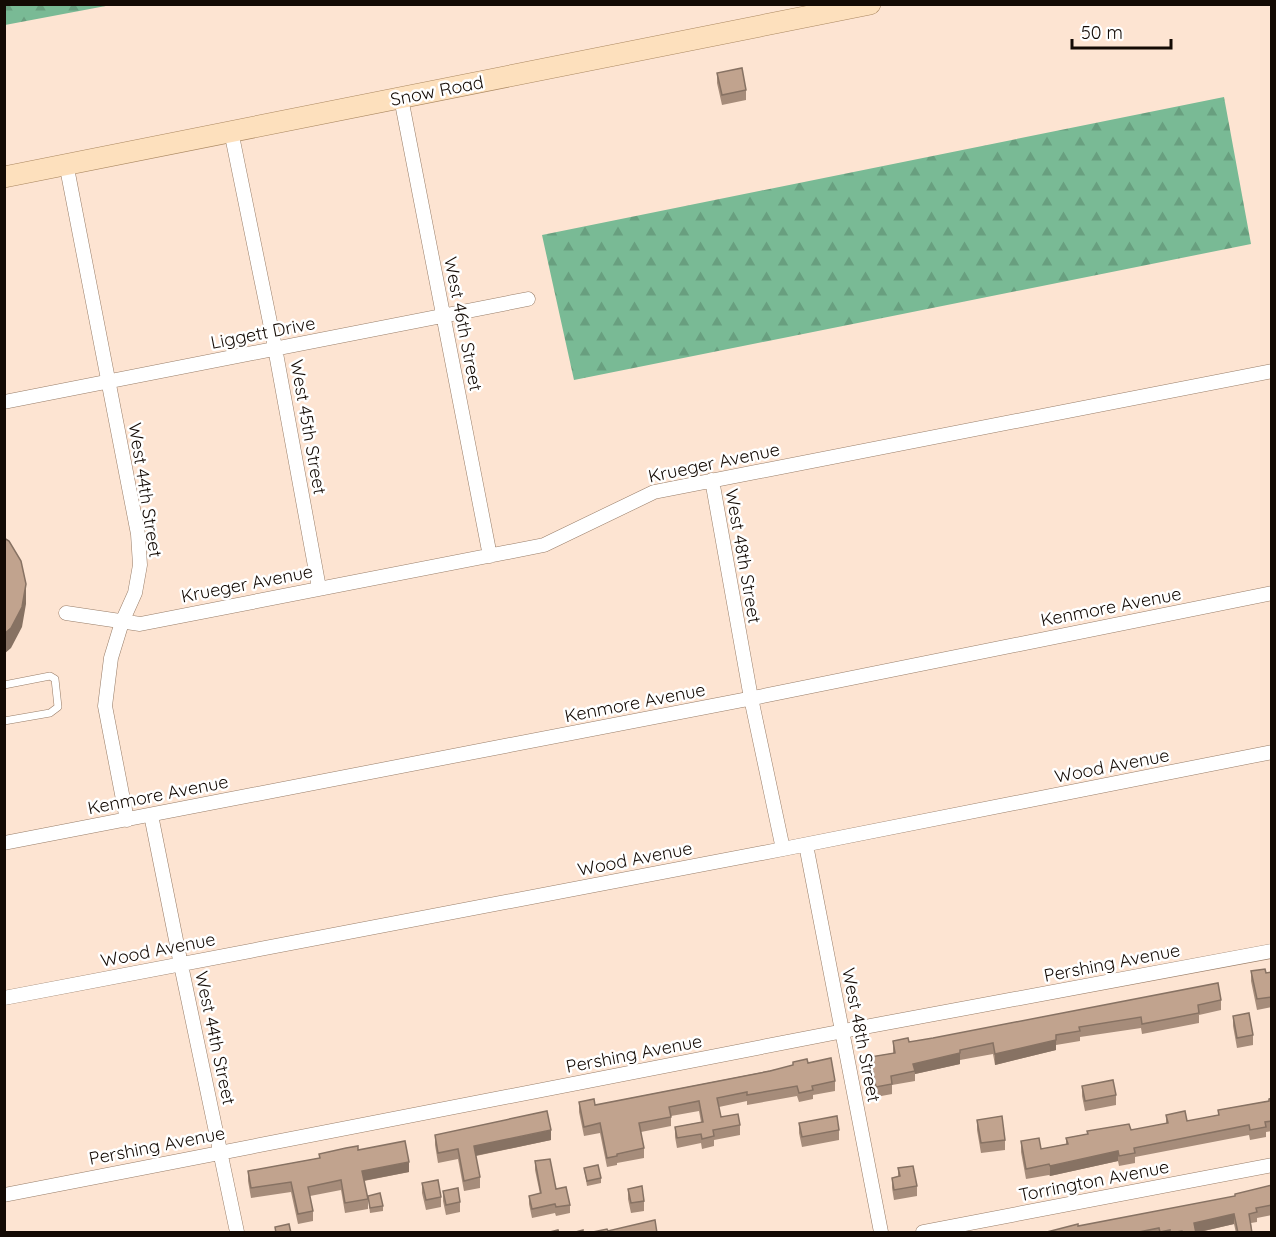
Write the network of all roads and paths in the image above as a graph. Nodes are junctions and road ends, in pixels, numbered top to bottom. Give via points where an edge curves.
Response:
1 (870, 4) edge
2 (401, 98) junction
3 (231, 131) junction
4 (66, 163) junction
5 (4, 177) edge
6 (528, 299) dead end
7 (443, 316) junction
8 (275, 348) junction
9 (1272, 371) edge
10 (108, 382) junction
11 (4, 402) edge
12 (712, 480) junction
13 (490, 556) junction
14 (319, 588) junction
15 (1272, 593) edge
16 (66, 613) dead end
17 (122, 622) junction
18 (4, 685) edge
19 (751, 698) junction
20 (4, 721) edge
21 (1272, 752) edge
22 (152, 815) junction
23 (127, 820) junction
24 (4, 843) edge
25 (806, 845) junction
26 (783, 849) junction
27 (1272, 951) edge
28 (180, 965) junction
29 (4, 998) edge
30 (842, 1032) junction
31 (222, 1152) junction
32 (1272, 1165) edge
33 (4, 1195) edge
34 (237, 1233) edge
35 (881, 1233) edge
36 (923, 1233) edge

1 - 2 main road, Snow Road
2 - 3 main road, Snow Road
2 - 7 street, West 46th Street
3 - 4 main road, Snow Road
3 - 8 street, West 45th Street
4 - 5 main road, Snow Road
4 - 10 street, West 44th Street
6 - 7 street, Liggett Drive
7 - 8 street, Liggett Drive
7 - 13 street, West 46th Street
8 - 10 street, Liggett Drive
8 - 14 street, West 45th Street
9 - 12 street, Krueger Avenue
10 - 11 street, Liggett Drive
10 - 17 street, West 44th Street via 138,534 140,565 135,593
12 - 13 street, Krueger Avenue via 654,492 544,545
12 - 19 street, West 48th Street
13 - 14 street, Krueger Avenue
14 - 17 street, Krueger Avenue via 140,624
15 - 19 street, Kenmore Avenue
16 - 17 street, Krueger Avenue
17 - 23 street, West 44th Street via 111,658 105,706
18 - 20 lane via 50,676 55,679 58,707 50,713
19 - 22 street, Kenmore Avenue
19 - 26 street, West 48th Street
21 - 25 street, Wood Avenue
22 - 23 street, Kenmore Avenue
22 - 28 street, West 44th Street
23 - 24 street, Kenmore Avenue
25 - 26 street, Wood Avenue
25 - 30 street, West 48th Street
26 - 28 street, Wood Avenue
27 - 30 street, Pershing Avenue
28 - 29 street, Wood Avenue
28 - 31 street, West 44th Street
30 - 31 street, Pershing Avenue
30 - 35 street, West 48th Street
31 - 33 street, Pershing Avenue
31 - 34 street, West 44th Street
32 - 36 street, Torrington Avenue

